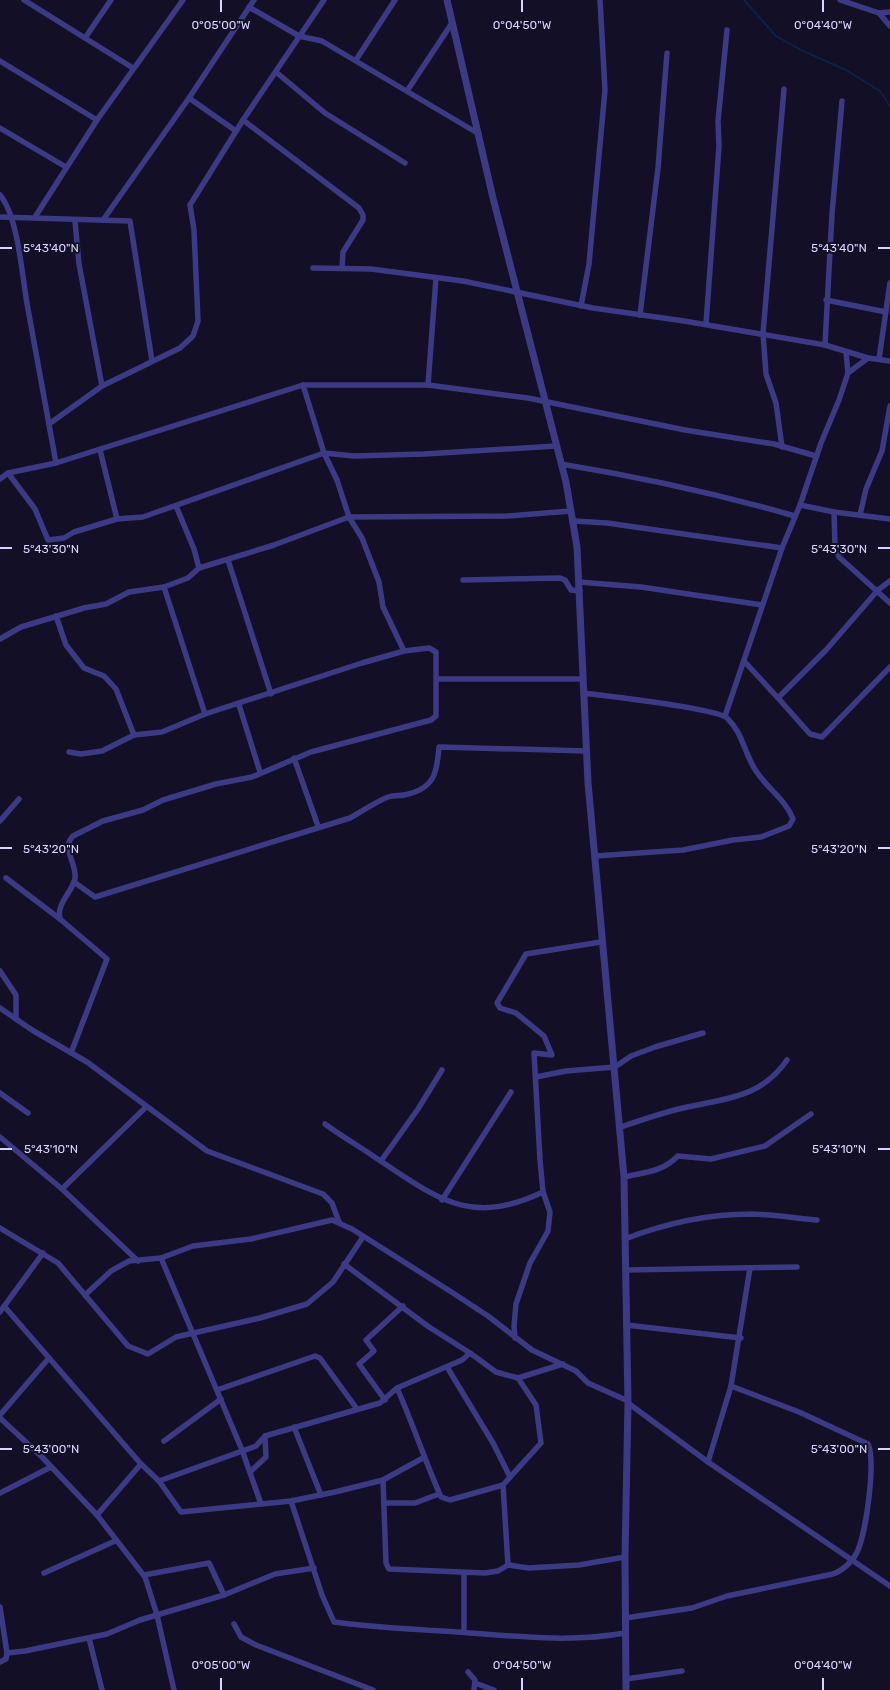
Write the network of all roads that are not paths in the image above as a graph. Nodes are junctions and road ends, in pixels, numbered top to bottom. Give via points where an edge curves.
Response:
1 (24, 0) edge
2 (111, 0) edge
3 (183, 0) edge
4 (254, 0) edge
5 (324, 0) edge
6 (395, 0) edge
7 (447, 0) edge
8 (600, 0) edge
9 (840, 0) edge
10 (855, 2) edge
11 (249, 7) junction
12 (890, 12) edge
13 (879, 14) junction
14 (452, 23) junction
15 (890, 26) edge
16 (727, 30) dead end
17 (300, 36) junction
18 (85, 38) junction
19 (667, 53) dead end
20 (356, 60) junction
21 (0, 61) edge
22 (133, 68) junction
23 (276, 72) junction
24 (784, 89) dead end
25 (407, 91) junction
26 (189, 98) junction
27 (842, 100) dead end
28 (97, 120) junction
29 (243, 120) junction
30 (0, 128) edge
31 (236, 131) junction
32 (479, 134) junction
33 (405, 163) dead end
34 (66, 167) junction
35 (0, 195) edge
36 (10, 216) junction
37 (0, 217) edge
38 (35, 217) junction
39 (103, 220) junction
40 (75, 221) junction
41 (313, 268) dead end
42 (342, 268) junction
43 (436, 278) junction
44 (890, 283) edge
45 (517, 291) junction
46 (826, 300) junction
47 (582, 306) junction
48 (886, 312) junction
49 (640, 315) junction
50 (706, 324) junction
51 (763, 334) junction
52 (825, 344) junction
53 (846, 352) junction
54 (868, 358) junction
55 (879, 359) junction
56 (152, 361) junction
57 (890, 361) edge
58 (848, 373) junction
59 (428, 385) junction
60 (102, 386) junction
61 (303, 386) junction
62 (545, 401) junction
63 (890, 406) edge
64 (49, 424) junction
65 (556, 446) junction
66 (782, 447) junction
67 (100, 450) junction
68 (324, 453) junction
69 (816, 456) junction
70 (56, 463) junction
71 (561, 464) junction
72 (8, 473) junction
73 (0, 479) edge
74 (800, 505) junction
75 (176, 506) junction
76 (571, 511) junction
77 (834, 512) junction
78 (860, 514) junction
79 (795, 516) junction
80 (349, 518) junction
81 (890, 518) edge
82 (117, 519) junction
83 (574, 521) junction
84 (782, 548) junction
85 (228, 560) junction
86 (199, 568) junction
87 (463, 580) dead end
88 (890, 581) edge
89 (579, 582) junction
90 (164, 587) junction
91 (878, 590) junction
92 (580, 591) junction
93 (890, 603) edge
94 (762, 605) junction
95 (56, 616) junction
96 (0, 639) edge
97 (404, 651) junction
98 (744, 661) junction
99 (890, 667) edge
100 (437, 679) junction
101 (582, 679) junction
102 (583, 693) junction
103 (271, 694) junction
104 (778, 698) junction
105 (239, 705) junction
106 (205, 714) junction
107 (725, 716) junction
108 (134, 735) junction
109 (587, 751) junction
110 (68, 752) dead end
111 (294, 758) junction
112 (260, 772) junction
113 (19, 799) dead end
114 (0, 822) edge
115 (318, 826) junction
116 (595, 856) junction
117 (6, 878) dead end
118 (74, 882) junction
119 (60, 919) junction
120 (602, 942) junction
121 (0, 971) edge
122 (0, 1008) edge
123 (16, 1019) junction
124 (703, 1033) dead end
125 (71, 1053) junction
126 (787, 1060) dead end
127 (615, 1067) junction
128 (442, 1070) dead end
129 (536, 1078) junction
130 (511, 1092) dead end
131 (0, 1093) edge
132 (146, 1107) junction
133 (28, 1113) dead end
134 (811, 1114) dead end
135 (325, 1124) dead end
136 (620, 1126) junction
137 (0, 1137) edge
138 (381, 1162) junction
139 (624, 1178) junction
140 (62, 1189) junction
141 (544, 1192) junction
142 (442, 1200) junction
143 (817, 1220) dead end
144 (339, 1222) junction
145 (0, 1228) edge
146 (363, 1237) junction
147 (625, 1239) junction
148 (43, 1253) junction
149 (161, 1258) junction
150 (138, 1261) junction
151 (344, 1264) junction
152 (797, 1267) dead end
153 (750, 1268) junction
154 (626, 1270) junction
155 (85, 1295) junction
156 (4, 1306) junction
157 (403, 1306) junction
158 (0, 1312) edge
159 (626, 1325) junction
160 (193, 1332) junction
161 (515, 1338) junction
162 (740, 1338) junction
163 (470, 1353) junction
164 (50, 1358) junction
165 (563, 1364) junction
166 (447, 1367) junction
167 (518, 1378) junction
168 (731, 1386) junction
169 (397, 1388) junction
170 (217, 1390) junction
171 (221, 1399) junction
172 (385, 1400) junction
173 (628, 1402) junction
174 (357, 1409) junction
175 (0, 1417) edge
176 (294, 1427) junction
177 (265, 1436) junction
178 (164, 1441) dead end
179 (242, 1450) junction
180 (423, 1458) junction
181 (708, 1462) junction
182 (141, 1464) junction
183 (51, 1467) junction
184 (250, 1472) junction
185 (510, 1477) junction
186 (383, 1480) junction
187 (160, 1481) junction
188 (503, 1485) junction
189 (0, 1492) edge
190 (322, 1494) junction
191 (440, 1494) junction
192 (291, 1501) junction
193 (384, 1503) junction
194 (261, 1504) junction
195 (97, 1515) junction
196 (115, 1541) junction
197 (624, 1557) junction
198 (850, 1560) junction
199 (508, 1565) junction
200 (314, 1568) junction
201 (44, 1573) dead end
202 (464, 1573) junction
203 (144, 1575) junction
204 (890, 1586) edge
205 (224, 1595) junction
206 (0, 1607) edge
207 (157, 1616) junction
208 (625, 1618) junction
209 (234, 1624) dead end
210 (464, 1632) junction
211 (625, 1633) junction
212 (89, 1638) junction
213 (7, 1653) junction
214 (0, 1662) edge
215 (682, 1671) dead end
216 (468, 1672) dead end
217 (626, 1679) junction
218 (475, 1687) edge
219 (102, 1690) edge
220 (174, 1690) edge
221 (372, 1690) edge
222 (494, 1690) edge
223 (626, 1690) edge

1 - 18 street
2 - 18 street
3 - 22 street
4 - 11 street
5 - 17 street
6 - 20 street
7 - 14 street
8 - 47 street via 605,90 589,264
9 - 10 street
10 - 13 street
11 - 17 street
11 - 26 street
12 - 13 street
13 - 15 street
14 - 25 street
14 - 32 street
16 - 50 street
17 - 20 street via 322,41
17 - 23 street
18 - 22 street
19 - 49 street via 658,168
20 - 25 street
21 - 28 street
22 - 28 street
23 - 29 street
23 - 33 street via 326,113
24 - 51 street
25 - 32 street
26 - 31 street
26 - 39 street
27 - 46 street
28 - 34 street
29 - 31 street
29 - 42 street via 359,208 363,220 343,252
30 - 34 street
31 - 56 street via 190,204 198,321 193,336 180,348
32 - 45 street
34 - 38 street
35 - 36 street
36 - 37 street
36 - 38 street
36 - 64 street
38 - 40 street
39 - 40 street
39 - 56 street via 130,221
40 - 60 street via 79,264
41 - 42 street
42 - 43 street
43 - 45 street
43 - 59 street
44 - 48 street
45 - 47 street
45 - 62 street
46 - 48 street
46 - 52 street
47 - 49 street
48 - 55 street
49 - 50 street
50 - 51 street
51 - 52 street
51 - 66 street via 766,374 776,402
52 - 53 street
53 - 54 street
53 - 58 street
54 - 55 street
54 - 58 street
55 - 57 street
56 - 60 street
58 - 69 street
59 - 61 street
59 - 62 street
60 - 64 street
61 - 67 street
61 - 68 street
62 - 65 street
62 - 66 street
63 - 78 street via 882,451 866,489
64 - 70 street
65 - 68 street via 424,454 354,456
65 - 71 street
66 - 69 street
67 - 70 street
67 - 82 street
68 - 75 street
68 - 80 street
69 - 74 street
70 - 72 street
71 - 76 street
71 - 79 street via 712,493
72 - 73 street
72 - 82 street via 35,509 48,540 68,537 74,532
74 - 77 street
74 - 79 street
75 - 82 street via 143,517
75 - 86 street
76 - 80 street via 507,516
76 - 83 street
77 - 78 street
77 - 91 street via 835,546 839,557
78 - 81 street
79 - 84 street
80 - 85 street
80 - 97 street via 362,538 379,582 383,607
83 - 84 street
83 - 89 street
84 - 94 street
85 - 86 street
85 - 103 street
86 - 90 street via 188,578
87 - 92 street via 560,578 572,590
88 - 91 street
89 - 92 street
89 - 94 street via 658,589
90 - 95 street via 129,592 106,604
90 - 106 street
91 - 93 street
91 - 104 street via 826,650
92 - 101 street
94 - 98 street
95 - 96 street via 21,627
95 - 108 street via 66,645 84,668 104,676 116,690
97 - 100 street via 434,649
97 - 103 street
98 - 104 street
98 - 107 street
99 - 104 street via 822,737 810,734
100 - 101 street
100 - 111 street via 436,716 431,720 340,742
101 - 102 street
102 - 107 street
102 - 109 street
103 - 105 street
105 - 106 street
105 - 112 street
106 - 108 street via 162,732
107 - 116 street via 740,734 755,770 790,811 793,819 789,826 761,837 691,849
108 - 110 street via 102,751
109 - 115 street via 439,747 435,777 416,791 393,796 350,818
109 - 116 street
111 - 112 street
111 - 115 street
112 - 118 street via 252,777 163,800 143,810 98,823 73,836 68,848 76,869
113 - 114 street
115 - 118 street via 96,897
116 - 120 street
117 - 119 street
118 - 119 street via 59,910
119 - 125 street via 107,959
120 - 127 street
120 - 129 street via 526,954 497,1003 500,1008 516,1013 544,1036 552,1055 534,1053
121 - 123 street via 16,995
122 - 123 street
123 - 125 street
124 - 127 street via 631,1056
125 - 132 street
126 - 136 street via 773,1078 735,1097
127 - 129 street via 566,1071
127 - 136 street
128 - 138 street
129 - 141 street
130 - 142 street
131 - 133 street
132 - 140 street
132 - 144 street via 207,1150 323,1194 332,1203
134 - 139 street via 765,1146 710,1158 678,1156 662,1168
135 - 138 street
136 - 139 street
137 - 140 street
138 - 142 street
139 - 147 street
140 - 150 street
141 - 142 street via 518,1204 475,1208
141 - 161 street via 550,1212 548,1231 530,1263 516,1304
143 - 147 street via 752,1214 716,1216 669,1224
144 - 146 street
144 - 149 street via 324,1220 251,1238 193,1246
145 - 148 street
146 - 151 street
146 - 161 street via 488,1316
147 - 154 street
148 - 155 street via 58,1263
148 - 156 street
149 - 150 street
149 - 160 street
150 - 155 street via 120,1264
151 - 157 street
151 - 160 street via 333,1282 307,1304
152 - 153 street
153 - 154 street
153 - 162 street
154 - 159 street
155 - 160 street via 128,1346 148,1354 176,1337
156 - 158 street
156 - 164 street
157 - 163 street
157 - 172 street via 366,1340 374,1351 359,1364
159 - 162 street
159 - 173 street
160 - 170 street
161 - 165 street
162 - 168 street
163 - 166 street
163 - 167 street via 496,1372
164 - 175 street
164 - 182 street
165 - 167 street
165 - 173 street via 576,1371 588,1384
166 - 169 street
166 - 185 street
167 - 185 street via 536,1405 541,1438 539,1446
168 - 181 street
168 - 198 street via 824,1422 868,1444 872,1458 866,1515 856,1555
169 - 172 street
169 - 180 street via 416,1429
170 - 171 street
170 - 174 street via 315,1356 320,1358
171 - 178 street
171 - 179 street
172 - 174 street
173 - 181 street
173 - 197 street
174 - 176 street
175 - 183 street
176 - 177 street
176 - 190 street
177 - 179 street via 256,1446
177 - 184 street via 266,1457
179 - 184 street
179 - 187 street
180 - 186 street
180 - 191 street
181 - 198 street
182 - 187 street
182 - 195 street
183 - 189 street
183 - 195 street
184 - 194 street
185 - 188 street
186 - 190 street
186 - 193 street
187 - 194 street via 181,1512
188 - 191 street via 450,1500 445,1500
188 - 199 street
190 - 192 street
191 - 193 street via 415,1503
192 - 194 street
192 - 200 street
193 - 202 street via 386,1563 389,1569
195 - 196 street
196 - 201 street
196 - 203 street
197 - 199 street via 579,1565 529,1568
197 - 208 street
198 - 204 street
198 - 208 street via 833,1574 727,1596 692,1608
199 - 202 street via 498,1571
200 - 205 street via 275,1574
200 - 210 street via 334,1622
202 - 210 street
203 - 205 street via 209,1562
203 - 207 street
205 - 207 street
206 - 213 street
207 - 212 street
207 - 220 street
208 - 211 street
209 - 221 street via 241,1637 256,1645
210 - 211 street via 527,1638 607,1637
211 - 217 street
212 - 213 street
212 - 219 street
213 - 214 street
215 - 217 street
216 - 218 street via 475,1680
217 - 223 street
218 - 222 street

